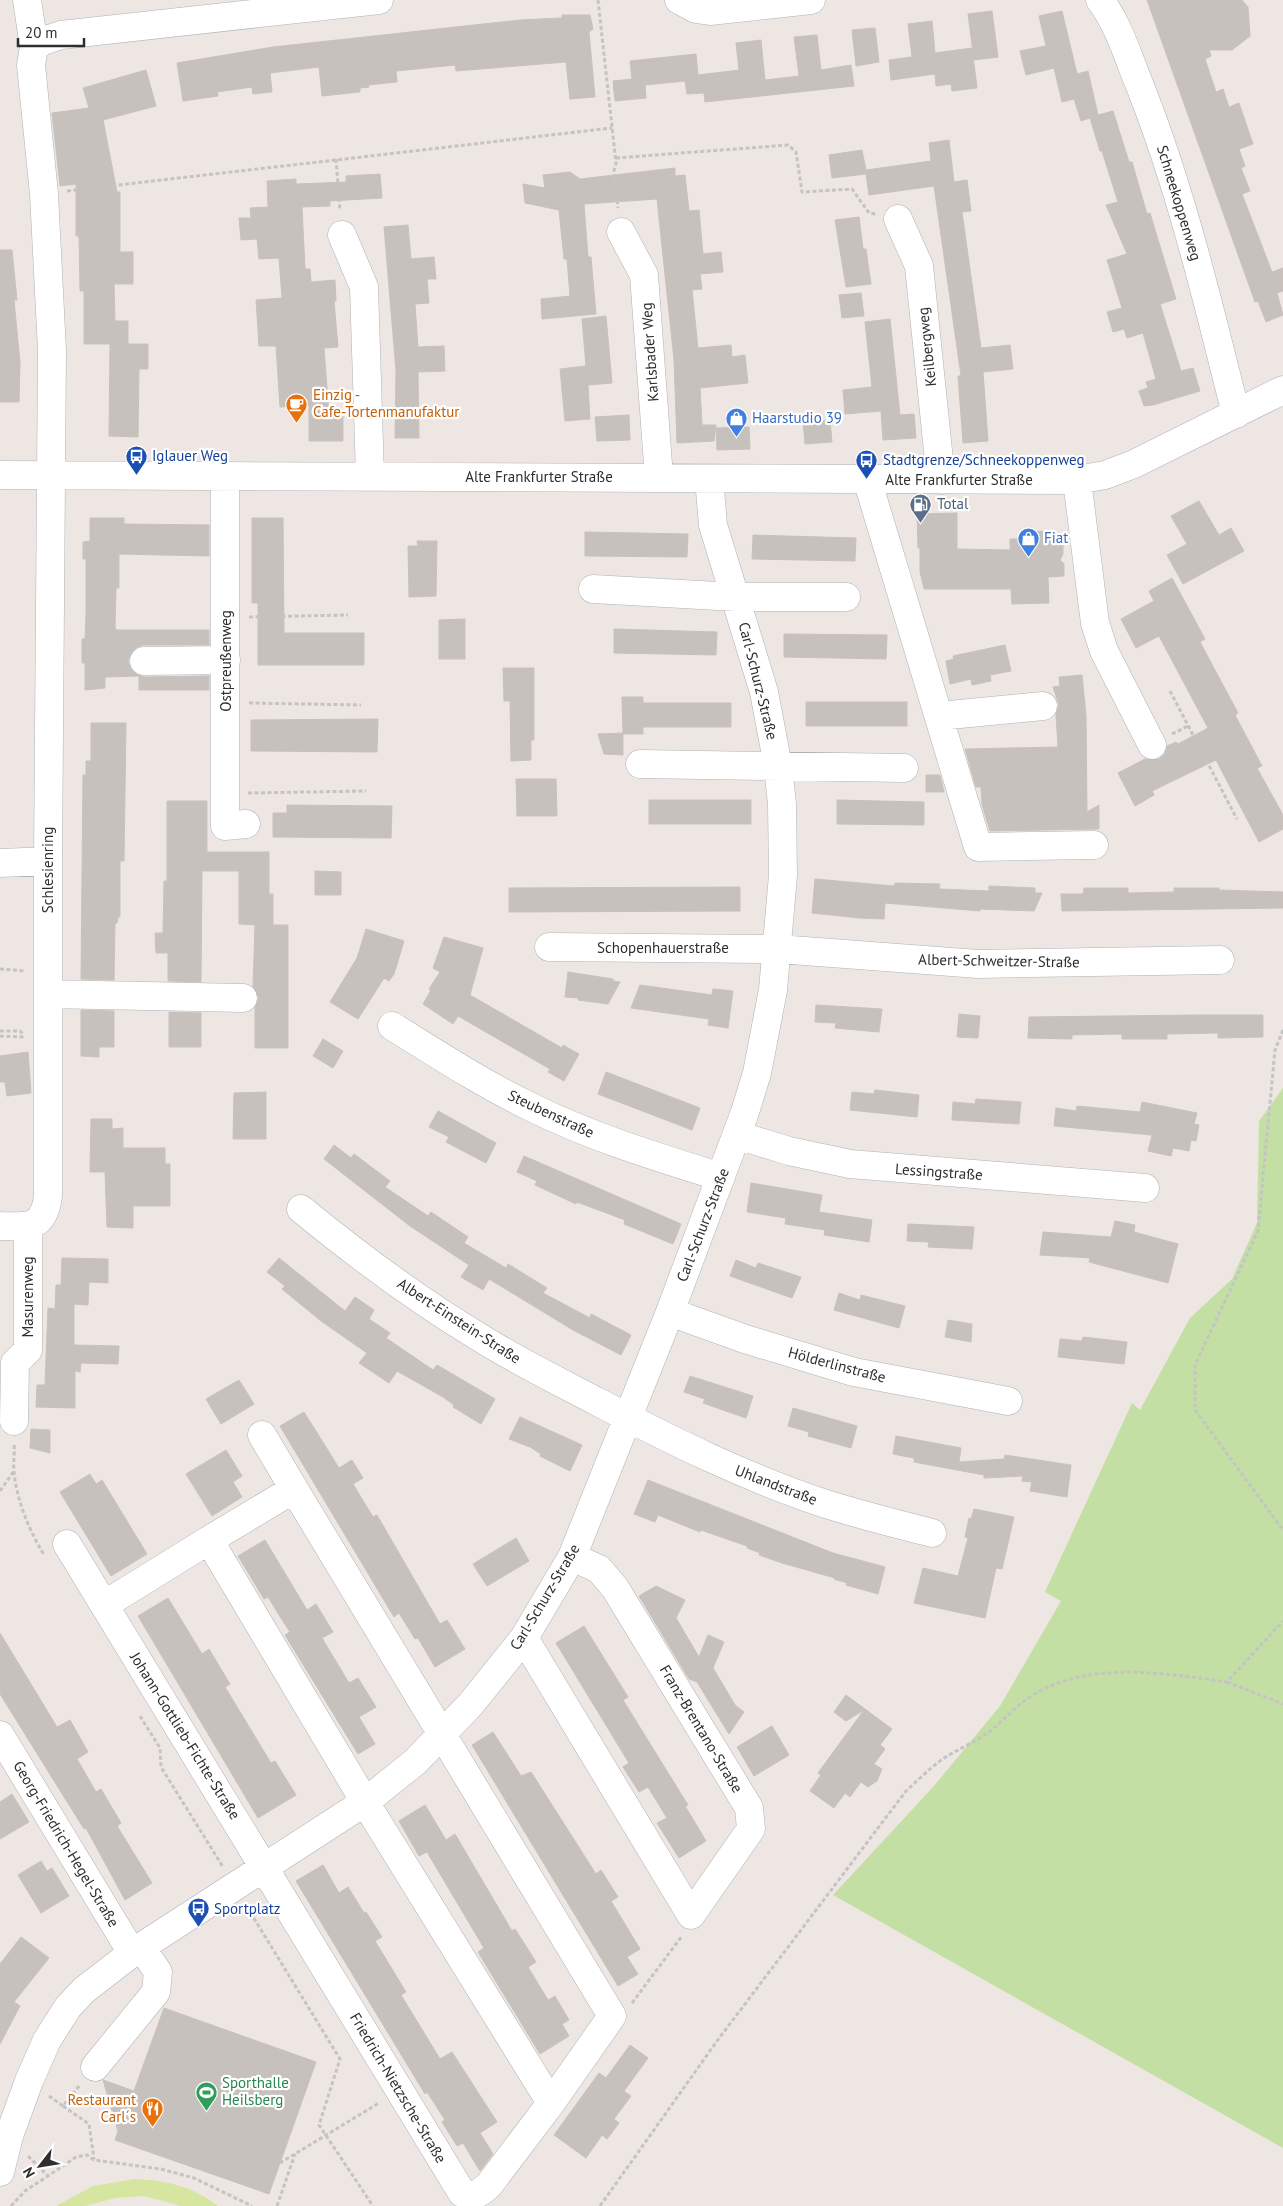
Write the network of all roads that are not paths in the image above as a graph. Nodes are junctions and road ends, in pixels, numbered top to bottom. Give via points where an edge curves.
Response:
1 (27, 0) edge
2 (370, 0) edge
3 (679, 0) edge
4 (811, 0) edge
5 (1100, 0) edge
6 (34, 47) junction
7 (898, 219) road end
8 (621, 232) road end
9 (342, 235) road end
10 (1283, 390) edge
11 (1236, 414) junction
12 (0, 475) edge
13 (225, 475) junction
14 (52, 476) junction
15 (370, 476) junction
16 (659, 478) junction
17 (709, 479) junction
18 (867, 480) junction
19 (941, 480) junction
20 (1077, 480) junction
21 (593, 589) dead end
22 (736, 597) junction
23 (846, 597) dead end
24 (226, 660) junction
25 (144, 661) dead end
26 (1043, 706) dead end
27 (939, 716) junction
28 (1152, 745) dead end
29 (640, 764) dead end
30 (778, 766) junction
31 (904, 768) dead end
32 (246, 824) dead end
33 (1094, 845) dead end
34 (48, 861) junction
35 (0, 863) edge
36 (549, 947) dead end
37 (778, 949) junction
38 (1220, 960) dead end
39 (48, 994) junction
40 (243, 998) dead end
41 (392, 1026) dead end
42 (737, 1135) junction
43 (721, 1177) junction
44 (1145, 1188) dead end
45 (301, 1209) dead end
46 (0, 1226) edge
47 (28, 1227) junction
48 (670, 1312) junction
49 (1008, 1401) dead end
50 (628, 1418) junction
51 (14, 1422) road end
52 (262, 1435) dead end
53 (294, 1489) junction
54 (932, 1533) dead end
55 (209, 1540) junction
56 (57, 1551) road end
57 (572, 1557) junction
58 (104, 1605) junction
59 (524, 1638) junction
60 (0, 1735) edge
61 (443, 1736) junction
62 (365, 1802) junction
63 (266, 1867) junction
64 (136, 1950) junction
65 (95, 2067) road end
66 (551, 2103) junction
67 (5, 2134) edge
68 (0, 2172) edge

1 - 6 street
2 - 6 street via 61,35
3 - 4 street via 696,8 722,11
5 - 11 street, Schneekoppenweg via 1126,50 1180,201
6 - 14 street via 31,65 44,194 52,340
7 - 19 street, Keilbergweg via 919,266
8 - 16 street, Karlsbader Weg via 644,275
9 - 15 street via 364,287
10 - 11 street, Alte Frankfurter Straße
11 - 20 street, Alte Frankfurter Straße via 1116,471
12 - 14 street, Alte Frankfurter Straße
13 - 14 street, Alte Frankfurter Straße
13 - 15 street, Alte Frankfurter Straße
13 - 24 street, Ostpreußenweg
14 - 34 street, Schlesienring
15 - 16 street, Alte Frankfurter Straße
16 - 17 street, Alte Frankfurter Straße
17 - 18 street, Alte Frankfurter Straße
17 - 22 street, Carl-Schurz-Straße via 713,525
18 - 19 street, Alte Frankfurter Straße
18 - 27 street
19 - 20 street, Alte Frankfurter Straße
20 - 28 street via 1095,623 1108,659
21 - 22 street
22 - 23 street
22 - 30 street, Carl-Schurz-Straße via 764,692
24 - 25 street
24 - 32 street, Ostpreußenweg via 226,826
26 - 27 street
27 - 33 street via 978,847
29 - 30 street
30 - 31 street
30 - 37 street, Carl-Schurz-Straße via 783,844
34 - 35 street
34 - 39 street, Schlesienring
36 - 37 street, Schopenhauerstraße
37 - 38 street, Albert-Schweitzer-Straße via 978,964
37 - 42 street, Carl-Schurz-Straße via 757,1073
39 - 40 street
39 - 47 street, Schlesienring via 47,1208 40,1220
41 - 43 street, Steubenstraße via 531,1107 628,1148
42 - 43 street, Carl-Schurz-Straße
42 - 44 street, Lessingstraße via 822,1159 870,1167
43 - 48 street, Carl-Schurz-Straße
45 - 50 street, Albert-Einstein-Straße via 345,1245 446,1317 507,1354
46 - 47 street
47 - 51 street, Masurenweg via 28,1350 15,1363
48 - 49 street, Hölderlinstraße via 854,1372
48 - 50 street, Carl-Schurz-Straße
50 - 54 street, Uhlandstraße via 749,1475 826,1504
50 - 57 street, Carl-Schurz-Straße
52 - 53 street
53 - 55 street
53 - 61 street
55 - 58 street
55 - 62 street
56 - 58 street, Johann-Gottlieb-Fichte-Straße
57 - 59 street, Carl-Schurz-Straße
57 - 59 street, Franz-Brentano-Straße via 599,1569 615,1588 749,1808 751,1829 691,1915
58 - 63 street, Johann-Gottlieb-Fichte-Straße
59 - 61 street, Carl-Schurz-Straße
60 - 64 street, Georg-Friedrich-Hegel-Straße
61 - 62 street, Carl-Schurz-Straße
61 - 66 street, Friedrich-Nietzsche-Straße via 612,2016
62 - 63 street, Carl-Schurz-Straße
62 - 66 street
63 - 64 street, Carl-Schurz-Straße
63 - 66 street, Friedrich-Nietzsche-Straße via 462,2193 479,2194 489,2185
64 - 65 street, Georg-Friedrich-Hegel-Straße via 158,1972 156,1992
64 - 67 street, Carl-Schurz-Straße via 102,1974 68,2007 47,2040
67 - 68 street, Carl-Schurz-Straße

